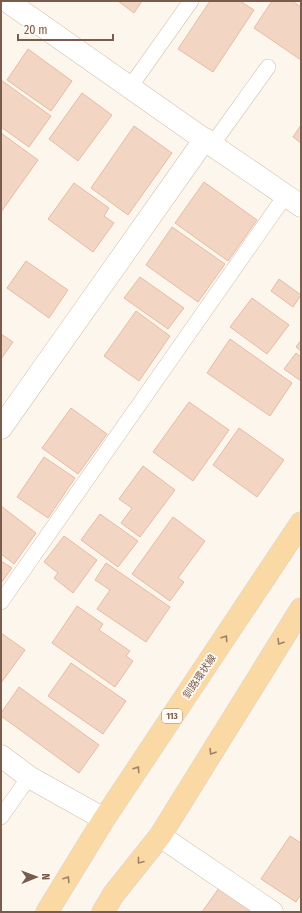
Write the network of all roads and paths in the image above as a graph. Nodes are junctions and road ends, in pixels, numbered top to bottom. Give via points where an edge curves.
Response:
1 (7, 1) edge
2 (191, 1) edge
3 (268, 67) dead end
4 (130, 87) junction
5 (208, 142) junction
6 (293, 201) edge
7 (1, 428) edge
8 (301, 523) edge
9 (1, 602) edge
10 (301, 609) edge
11 (1, 756) edge
12 (29, 776) junction
13 (1, 817) edge
14 (104, 819) junction
15 (160, 836) junction
16 (47, 912) edge
17 (103, 912) edge
18 (272, 912) edge

1 - 4 street
2 - 4 lane
3 - 5 lane
4 - 5 street
5 - 6 street
5 - 7 street
6 - 9 lane
14 -> 8 main road, 釧路環状線 / 113
10 -> 15 main road
11 - 12 street
12 - 13 lane
12 - 14 street
16 -> 14 main road, 釧路環状線 / 113
15 -> 17 main road via 112,895
15 - 18 street

